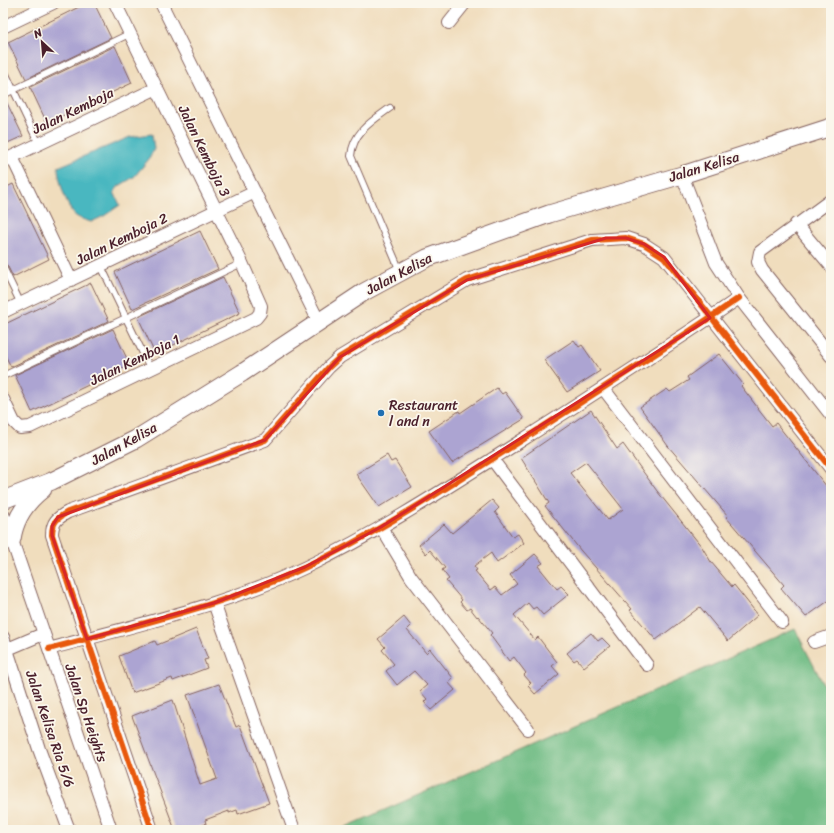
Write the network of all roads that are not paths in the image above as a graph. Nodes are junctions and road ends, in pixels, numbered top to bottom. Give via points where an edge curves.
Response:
1 (53, 3) edge
2 (115, 3) edge
3 (161, 3) edge
4 (465, 3) edge
5 (449, 23) dead end
6 (3, 27) edge
7 (131, 33) junction
8 (3, 68) edge
9 (157, 88) junction
10 (14, 90) junction
11 (3, 95) edge
12 (390, 108) dead end
13 (831, 127) edge
14 (39, 144) junction
15 (7, 159) edge
16 (682, 174) junction
17 (254, 192) junction
18 (831, 200) edge
19 (216, 210) junction
20 (796, 224) junction
21 (242, 263) junction
22 (101, 266) junction
23 (831, 266) edge
24 (3, 267) edge
25 (400, 271) junction
26 (71, 280) junction
27 (739, 298) junction
28 (21, 304) junction
29 (3, 312) edge
30 (260, 313) joint
31 (126, 318) junction
32 (710, 318) junction
33 (319, 322) junction
34 (831, 356) edge
35 (151, 370) junction
36 (3, 376) edge
37 (603, 388) junction
38 (3, 399) edge
39 (831, 415) edge
40 (492, 459) junction
41 (831, 469) edge
42 (52, 482) junction
43 (3, 500) edge
44 (3, 514) edge
45 (381, 528) junction
46 (7, 536) edge
47 (214, 602) junction
48 (782, 622) dead end
49 (43, 634) junction
50 (831, 636) edge
51 (3, 637) edge
52 (87, 639) junction
53 (814, 642) dead end
54 (5, 650) edge
55 (49, 650) junction
56 (647, 665) dead end
57 (528, 729) dead end
58 (293, 827) dead end
59 (69, 830) edge
60 (111, 830) edge
61 (152, 830) edge

1 - 6 street
2 - 7 street, Jalan Kemboja 3
3 - 17 street
4 - 5 street
7 - 9 street, Jalan Kemboja 3
7 - 10 lane
8 - 10 lane
9 - 14 street, Jalan Kemboja
9 - 19 street, Jalan Kemboja 3
10 - 11 lane
10 - 14 lane
12 - 25 lane via 372,120 359,134 354,141 351,156
13 - 16 main road, Jalan Kelisa
14 - 15 street, Jalan Kemboja
15 - 26 street
16 - 25 main road, Jalan Kelisa via 444,250
16 - 27 street via 716,263
17 - 19 street, Jalan Kemboja 2
17 - 33 street
18 - 20 street
19 - 21 street, Jalan Kemboja 3
19 - 22 street, Jalan Kemboja 2
20 - 23 street
20 - 34 street via 760,252 758,262
21 - 30 street, Jalan Kemboja 3 via 261,306
21 - 31 lane
22 - 26 street, Jalan Kemboja 2
22 - 31 lane
24 - 28 lane
25 - 33 main road, Jalan Kelisa
26 - 28 street, Jalan Kemboja 2
27 - 32 street
27 - 39 street
28 - 29 street, Jalan Kemboja 2
30 - 35 street, Jalan Kemboja 1 via 256,318
31 - 35 lane
31 - 36 lane
32 - 37 street
32 - 41 street
32 - 52 street via 664,257 644,244 626,238 592,240 467,280 340,357 265,440 58,517 52,526 52,535
33 - 42 main road, Jalan Kelisa via 136,439
35 - 38 street, Jalan Kemboja 1 via 30,428 20,428 14,422
37 - 40 street
37 - 48 street
40 - 45 street
40 - 56 street
42 - 43 main road, Jalan Kelisa
42 - 46 main road via 23,508
44 - 46 street, Jalan Sp Heights
45 - 47 street via 305,567
45 - 57 street via 411,577
46 - 49 street, Jalan Sp Heights
47 - 52 street
47 - 58 street
49 - 54 street
49 - 55 street, Jalan Sp Heights
50 - 53 street
51 - 54 street, Jalan Kelisa Ria 5/6
52 - 55 street
52 - 61 street
54 - 59 street, Jalan Kelisa Ria 5/6
55 - 60 street, Jalan Sp Heights

